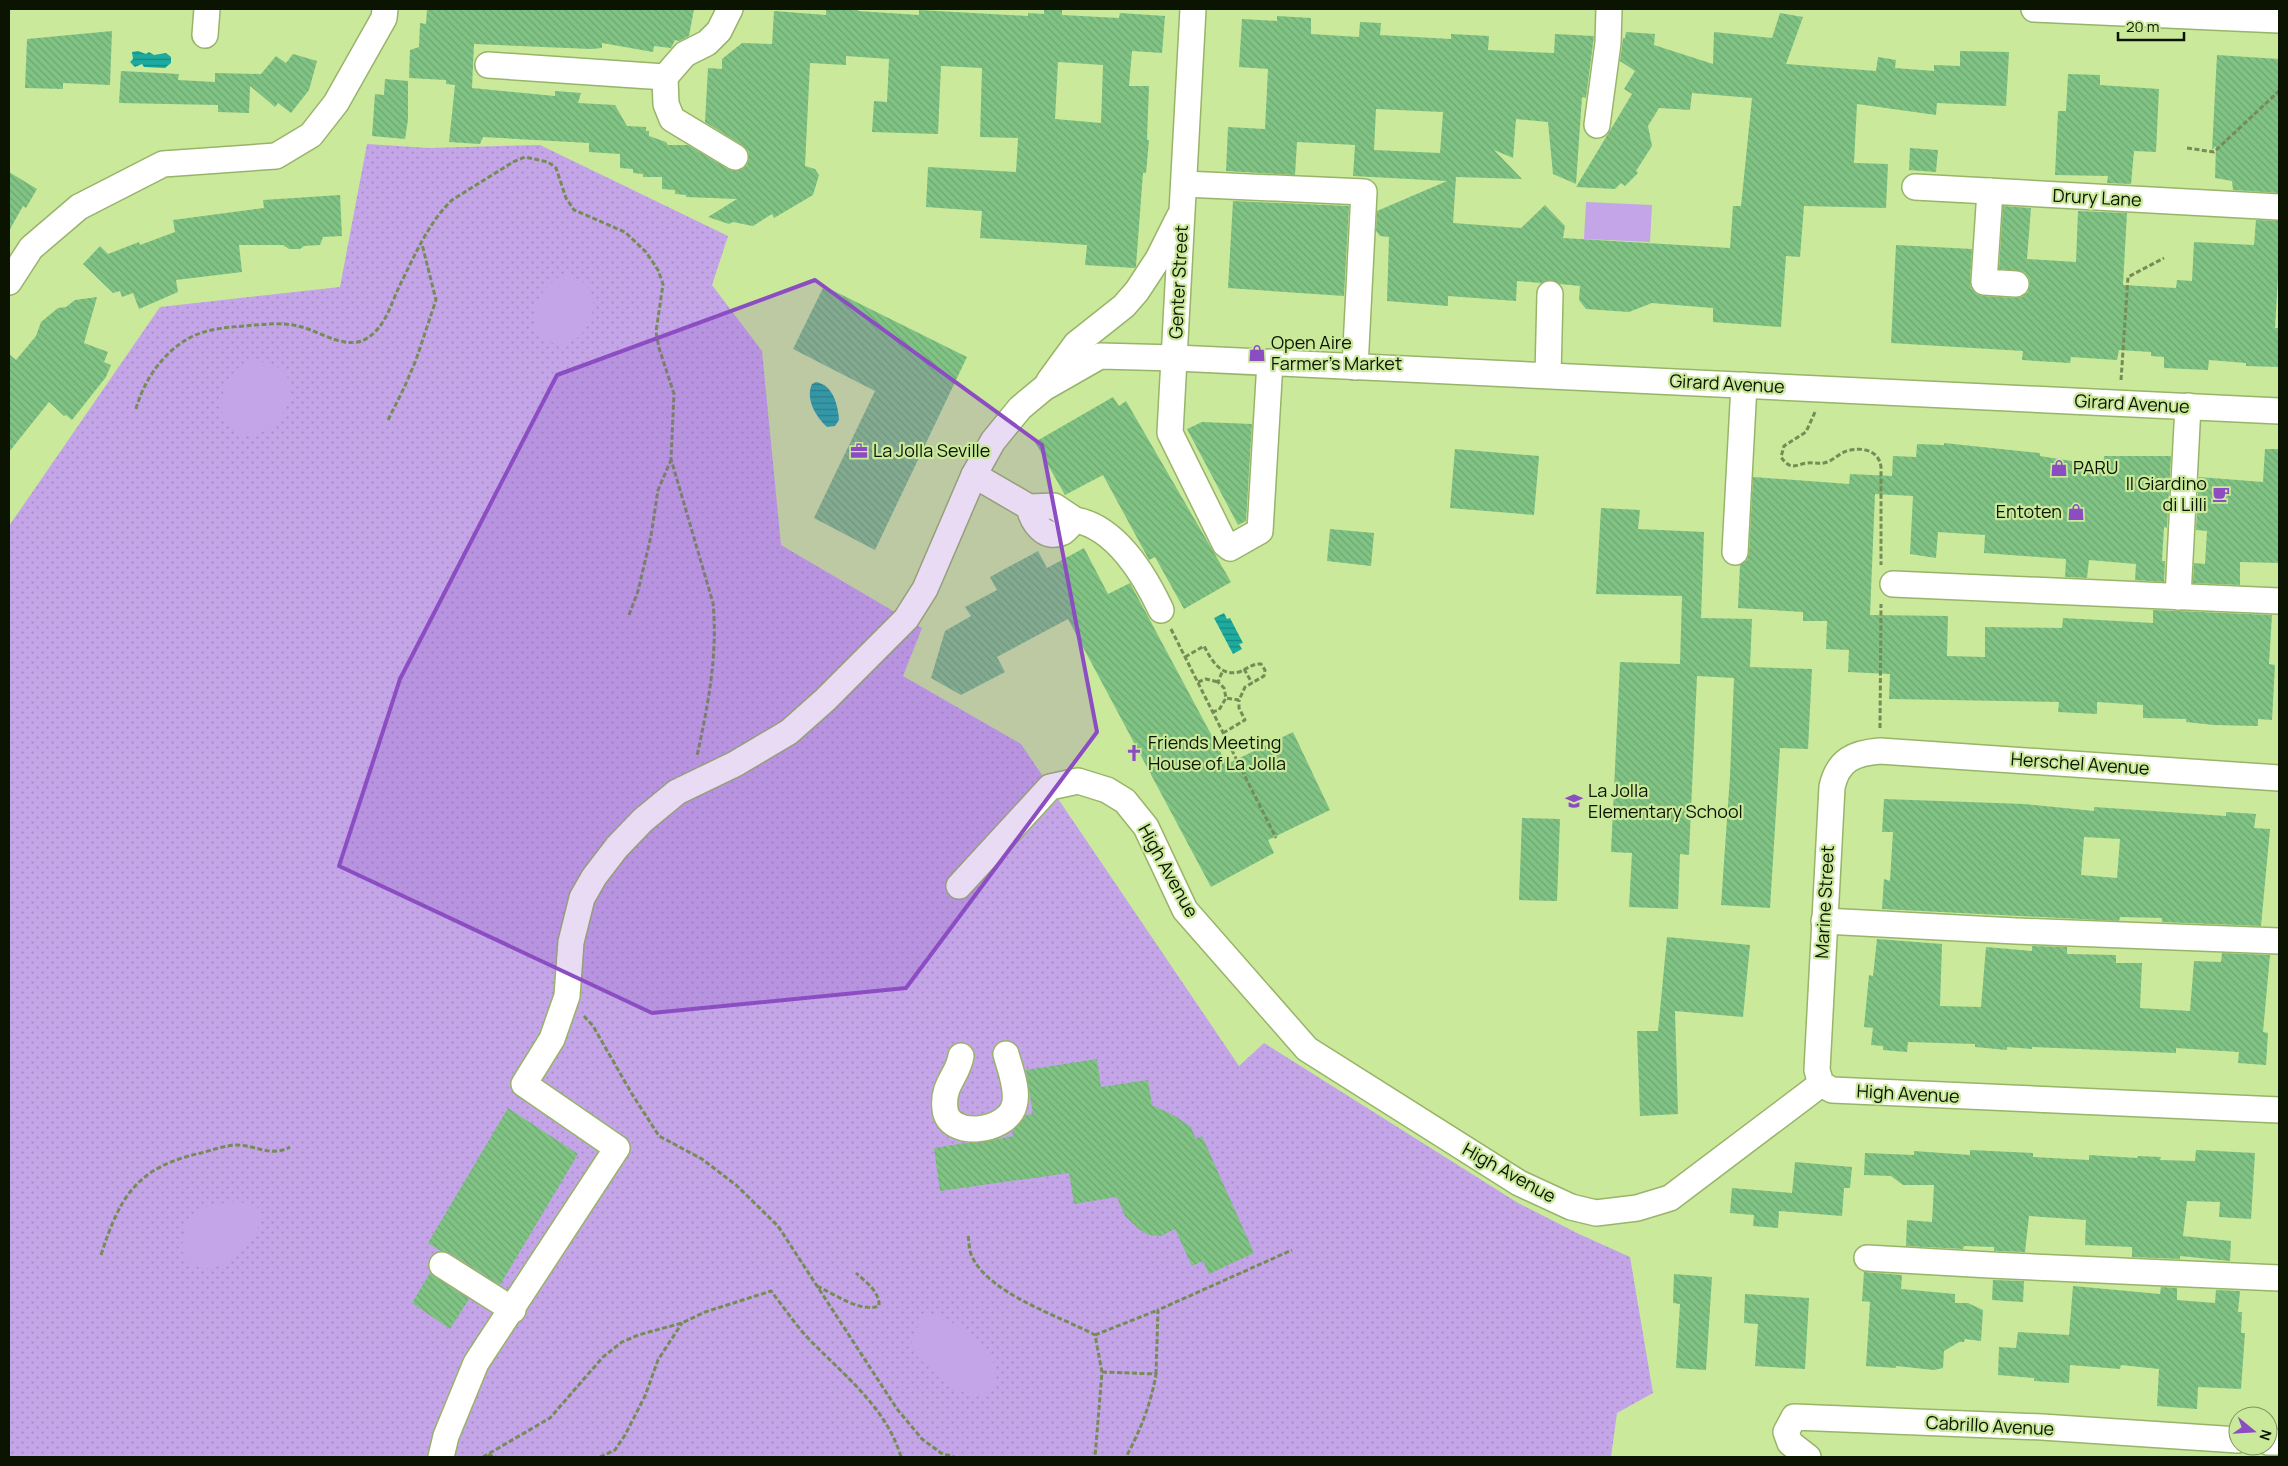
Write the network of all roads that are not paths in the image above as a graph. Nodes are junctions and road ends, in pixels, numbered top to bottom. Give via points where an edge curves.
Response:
1 (207, 9) edge
2 (385, 9) edge
3 (730, 9) edge
4 (1193, 9) edge
5 (1609, 9) edge
6 (2034, 9) edge
7 (2279, 20) edge
8 (205, 35) dead end
9 (488, 65) dead end
10 (665, 77) junction
11 (1597, 125) dead end
12 (735, 157) dead end
13 (1915, 187) dead end
14 (1990, 191) junction
15 (1183, 196) junction
16 (2279, 207) edge
17 (9, 282) edge
18 (2016, 284) dead end
19 (1550, 294) dead end
20 (1176, 358) junction
21 (1270, 362) junction
22 (1355, 366) junction
23 (1548, 375) junction
24 (1744, 385) junction
25 (1044, 388) junction
26 (2188, 406) junction
27 (2279, 411) edge
28 (974, 475) junction
29 (1735, 552) dead end
30 (1885, 585) road end
31 (2178, 597) junction
32 (2279, 601) edge
33 (1161, 610) road end
34 (1880, 751) joint
35 (2279, 778) edge
36 (959, 886) dead end
37 (1824, 920) junction
38 (2279, 941) edge
39 (1006, 1054) dead end
40 (961, 1056) dead end
41 (1821, 1084) junction
42 (2279, 1110) edge
43 (1867, 1258) dead end
44 (442, 1265) dead end
45 (2279, 1278) edge
46 (513, 1310) junction
47 (2228, 1439) edge
48 (440, 1457) edge
49 (1808, 1457) edge

1 - 8 street
2 - 17 street via 384,18 336,103 311,135 276,156 163,164 79,207 31,248
3 - 10 street via 719,31 707,43 686,54
4 - 15 street, Genter Street
5 - 11 street via 1608,43
6 - 7 street
9 - 10 street
10 - 12 street via 666,104 672,119
13 - 14 street, Drury Lane
14 - 16 street, Drury Lane
14 - 18 street via 1984,282
15 - 20 street, Genter Street
15 - 22 street via 1364,192
15 - 25 street via 1158,259 1137,291 1124,306 1076,344
19 - 23 street
20 - 21 street, Girard Avenue
20 - 21 street via 1170,434 1225,544 1230,548 1260,531
20 - 25 street, Genter Street via 1100,356
21 - 22 street, Girard Avenue
22 - 23 street, Girard Avenue
23 - 24 street, Girard Avenue
24 - 26 street, Girard Avenue
24 - 29 street
25 - 28 street, Genter Street via 1020,408 993,442
26 - 27 street, Girard Avenue
26 - 31 street
28 - 33 street via 1029,507 1035,525 1042,531 1052,534 1063,532 1075,520 1105,534 1130,558
28 - 46 street, Genter Street via 925,589 906,619 789,732 735,764 677,792 643,820 617,847 582,898 571,942 567,996 552,1039 524,1084 618,1148
30 - 31 street
31 - 32 street
34 - 35 street, Herschel Avenue
34 - 37 street, Marine Street via 1851,757 1835,775
36 - 41 street, High Avenue via 1050,787 1078,781 1108,790 1125,801 1146,827 1185,910 1307,1049 1519,1183 1571,1207 1596,1213 1637,1208 1670,1198
37 - 38 street
37 - 41 street, Marine Street via 1817,1070
39 - 40 street via 1015,1091 1014,1107 1004,1119 980,1130 952,1122 945,1112 944,1097 950,1079 960,1067
41 - 42 street, High Avenue via 1832,1090
43 - 45 street
44 - 46 street
46 - 48 street via 476,1363
47 - 49 street, Cabrillo Avenue via 2042,1427 1794,1417 1786,1432 1790,1443

